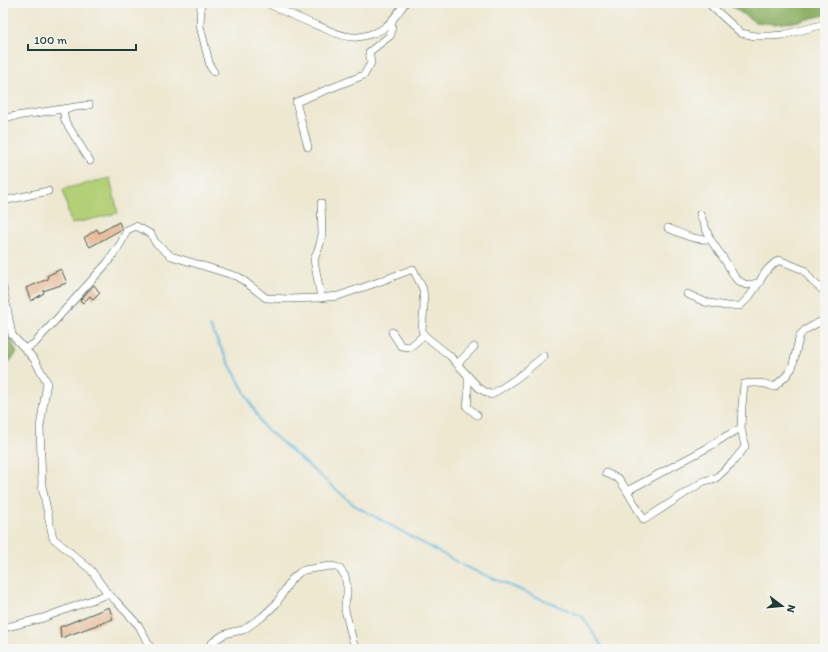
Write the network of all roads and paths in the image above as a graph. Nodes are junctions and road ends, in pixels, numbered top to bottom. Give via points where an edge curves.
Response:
1 (201, 3) edge
2 (267, 3) edge
3 (405, 3) edge
4 (708, 3) edge
5 (392, 21) junction
6 (825, 24) edge
7 (214, 72) dead end
8 (89, 105) dead end
9 (63, 109) junction
10 (3, 118) edge
11 (308, 146) dead end
12 (90, 160) dead end
13 (48, 191) dead end
14 (3, 201) edge
15 (321, 204) dead end
16 (700, 214) dead end
17 (668, 228) dead end
18 (710, 239) junction
19 (759, 283) junction
20 (3, 287) edge
21 (825, 292) edge
22 (687, 294) dead end
23 (321, 298) junction
24 (825, 320) edge
25 (392, 332) dead end
26 (424, 335) junction
27 (474, 347) dead end
28 (25, 349) junction
29 (544, 356) dead end
30 (457, 364) junction
31 (468, 376) junction
32 (477, 415) dead end
33 (741, 428) junction
34 (606, 472) dead end
35 (627, 491) junction
36 (108, 594) junction
37 (3, 628) edge
38 (151, 649) edge
39 (207, 649) edge
40 (355, 649) edge

1 - 7 street via 200,26 210,66
2 - 5 street via 330,31 355,38 384,28
3 - 5 street
4 - 6 street via 741,33 755,36 784,34
5 - 11 street via 391,35 369,52 371,63 364,75 296,102
8 - 9 street
9 - 10 street
9 - 12 street via 65,120
13 - 14 street
15 - 23 street via 322,234 314,260
16 - 18 street
17 - 18 street via 702,240
18 - 19 street via 736,279 746,285
19 - 21 street via 779,260 804,270
19 - 22 street via 740,306 705,302
20 - 28 street via 12,335
23 - 26 street via 338,296 413,269 423,289
23 - 28 street via 266,298 239,277 171,256 155,242 151,234 136,226 127,230 108,262 35,344
24 - 33 street via 805,330 800,336 792,368 774,387 753,382 744,384
25 - 26 street via 401,346 410,347
26 - 30 street
27 - 30 street
28 - 36 street via 47,382 40,427 42,486 53,538 91,570
29 - 31 street via 491,395 479,388
30 - 31 street
31 - 32 street via 467,407
33 - 35 street
33 - 35 street via 745,447 733,462 716,478 704,481 644,520
34 - 35 street via 619,479
36 - 37 street via 43,618
36 - 38 street via 139,626
39 - 40 street via 223,635 243,630 262,617 276,604 291,580 300,572 330,566 340,569 345,576 348,595 345,604

